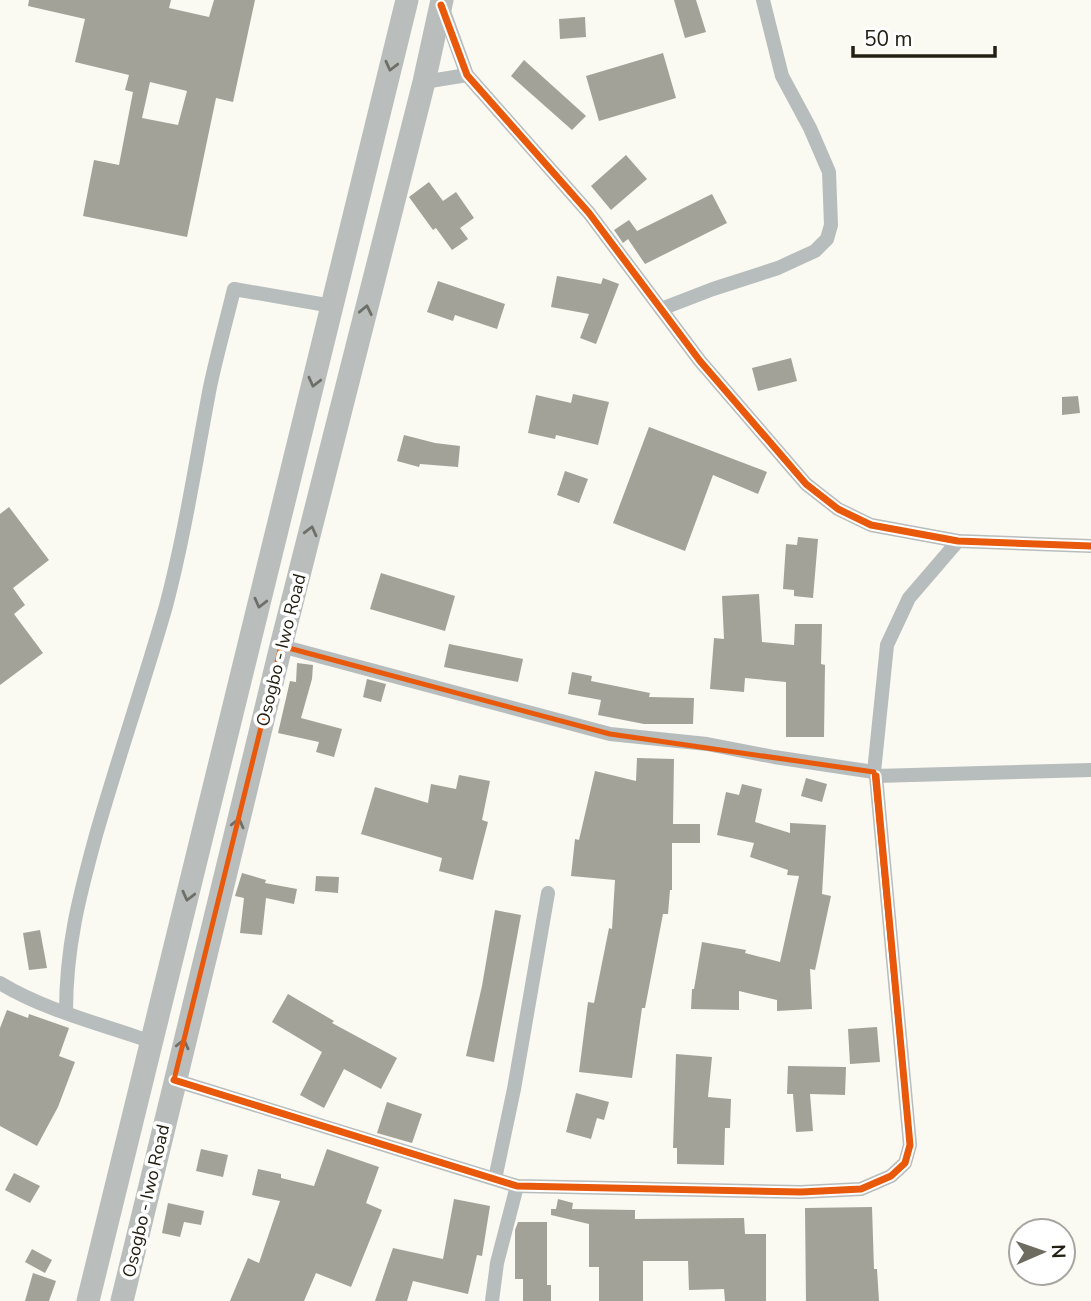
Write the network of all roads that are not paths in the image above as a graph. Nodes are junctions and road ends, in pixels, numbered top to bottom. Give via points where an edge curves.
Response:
1 (407, 0) edge
2 (763, 0) edge
3 (441, 2) edge
4 (467, 75) junction
5 (424, 82) junction
6 (332, 306) junction
7 (662, 309) junction
8 (958, 541) junction
9 (1091, 546) edge
10 (281, 646) junction
11 (1091, 770) edge
12 (875, 774) junction
13 (548, 893) dead end
14 (0, 984) edge
15 (66, 1012) junction
16 (152, 1042) junction
17 (174, 1080) junction
18 (495, 1179) junction
19 (517, 1186) junction
20 (88, 1301) edge
21 (122, 1301) edge
22 (492, 1301) edge

1 -> 6 main road, Osogbo - Iwo Road
2 - 7 street via 782,76 829,172 831,225 827,239 814,251 778,268
3 - 4 street
3 - 5 main road, Osogbo - Iwo Road
4 - 5 street
4 - 7 street via 589,213
10 -> 5 main road, Osogbo - Iwo Road
6 - 15 street via 234,289 166,603 76,908
6 -> 16 main road, Osogbo - Iwo Road
7 - 8 street via 700,361 806,484 838,509 871,525
8 - 9 street
8 - 12 street via 909,598 887,645
10 - 12 street via 610,734 707,744
17 -> 10 main road, Osogbo - Iwo Road
11 - 12 street
12 - 19 street via 910,1145 905,1163 891,1176 861,1189 801,1192
13 - 18 street
14 - 15 street
15 - 16 street
16 - 20 main road, Osogbo - Iwo Road
17 - 18 street
17 - 21 main road, Osogbo - Iwo Road
18 - 19 street
19 - 22 street

